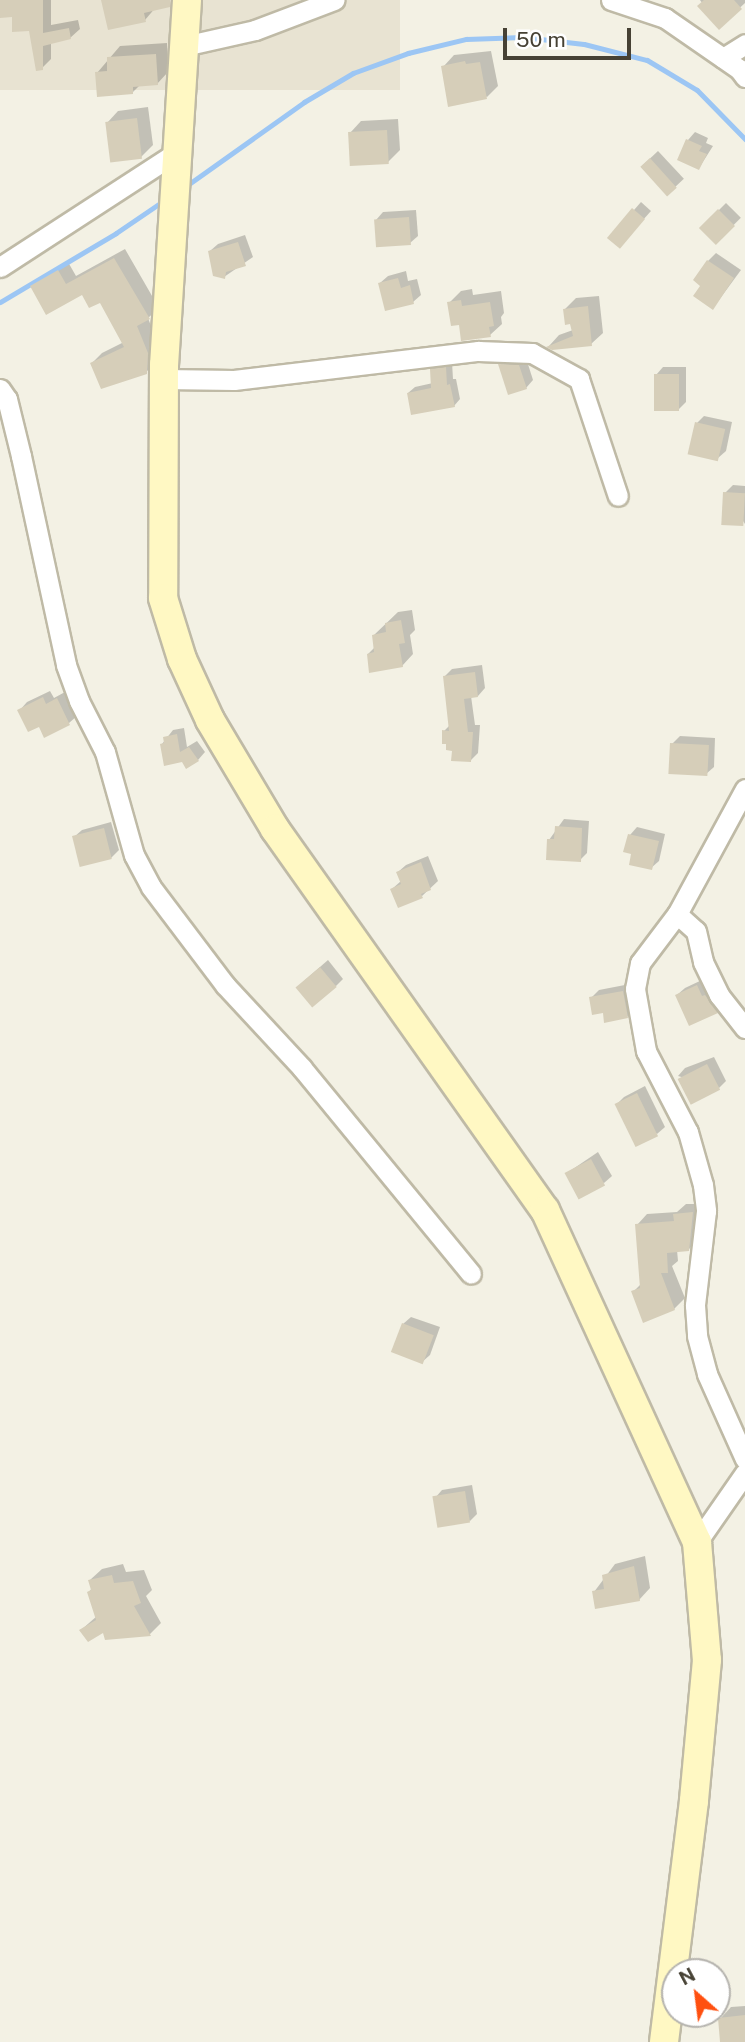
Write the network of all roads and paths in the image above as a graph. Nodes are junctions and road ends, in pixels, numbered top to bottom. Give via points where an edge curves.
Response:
1 (187, 0) edge
2 (334, 0) edge
3 (611, 0) edge
4 (745, 44) edge
5 (184, 46) junction
6 (723, 58) junction
7 (745, 77) edge
8 (176, 180) junction
9 (0, 267) edge
10 (164, 379) junction
11 (0, 389) edge
12 (618, 496) dead end
13 (745, 789) edge
14 (677, 914) junction
15 (745, 1028) edge
16 (471, 1274) dead end
17 (745, 1460) edge
18 (745, 1473) edge
19 (697, 1542) junction
20 (666, 2039) edge

1 - 5 main road
2 - 5 street via 255,30
3 - 6 street via 665,18
4 - 6 street
5 - 8 main road
6 - 7 street
8 - 9 street
8 - 10 main road
10 - 12 street via 234,380 478,351 532,353 579,379
10 - 19 main road via 163,598 182,659 210,720 275,829 545,1210
11 - 16 street via 7,399 21,456 66,665 105,752 139,866 225,985 302,1068
13 - 14 street
14 - 15 street via 696,931 703,962 719,995
14 - 17 street via 640,963 635,989 646,1051 688,1132 703,1185 706,1211 696,1336 707,1374
18 - 19 street
19 - 20 main road via 707,1660

